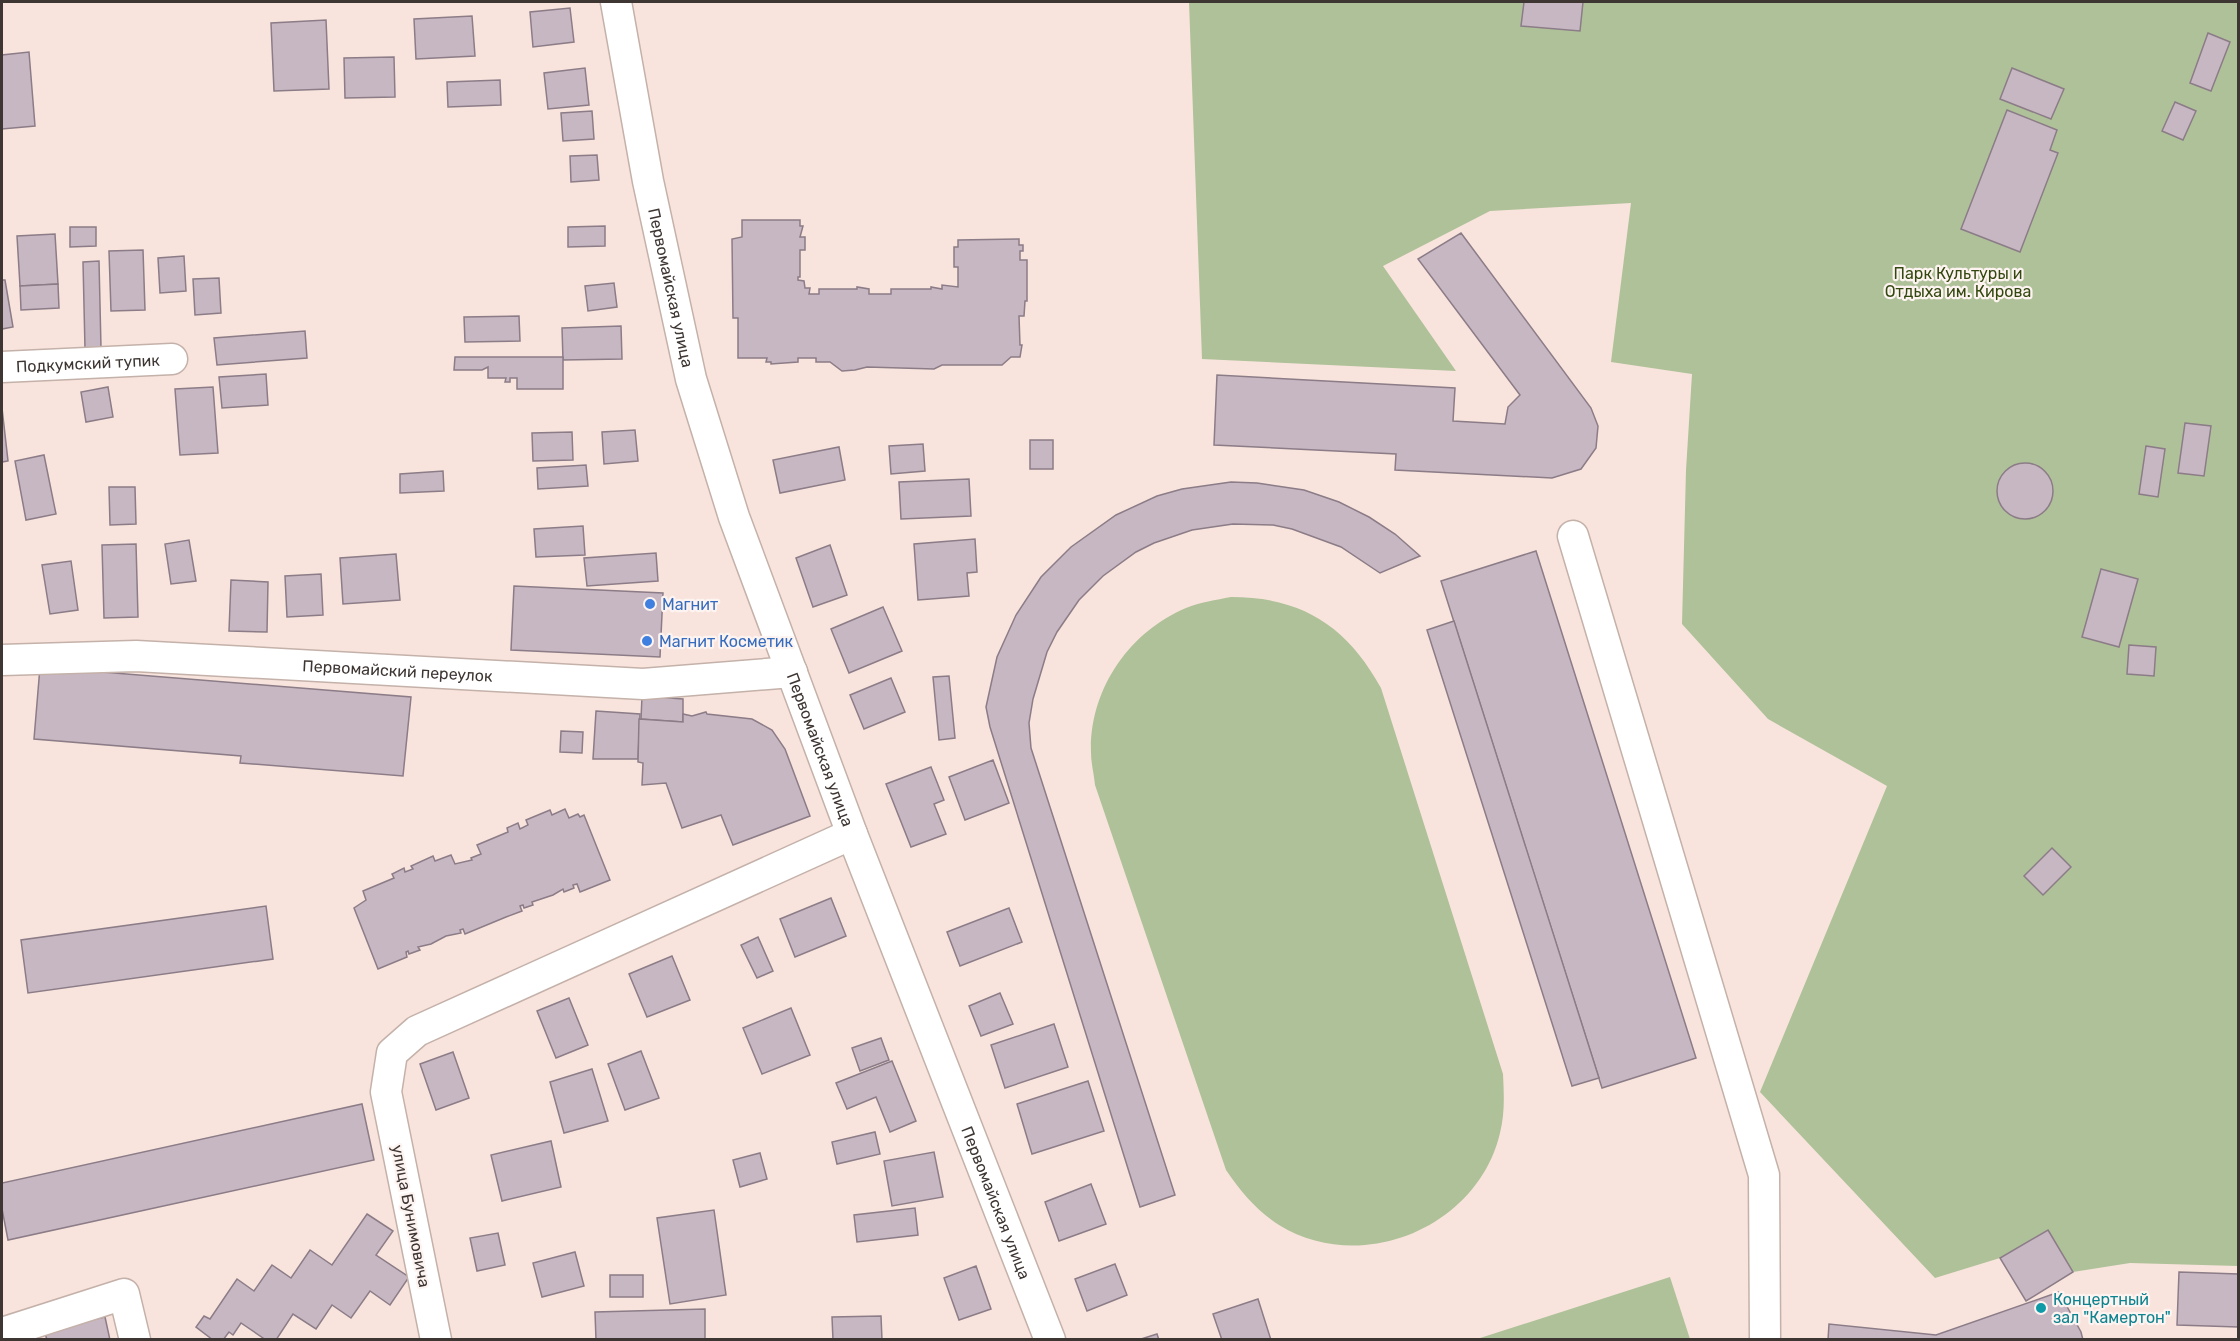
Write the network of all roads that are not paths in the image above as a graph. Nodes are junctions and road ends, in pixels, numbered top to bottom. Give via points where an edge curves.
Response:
1 (616, 2) edge
2 (172, 359) dead end
3 (2, 367) edge
4 (1573, 536) dead end
5 (2, 660) edge
6 (792, 672) junction
7 (852, 834) junction
8 (2, 1333) edge
9 (135, 1340) edge
10 (435, 1340) edge
11 (1050, 1340) edge
12 (1765, 1340) edge

1 - 6 street, Первомайская улица via 648,181 691,379 734,517
2 - 3 street, Подкумский тупик
4 - 12 street via 1764,1175
5 - 6 street, Первомайский переулок via 136,656 643,684
6 - 7 street, Первомайская улица
7 - 10 street, улица Бунимовича via 417,1030 392,1053 386,1092
7 - 11 street, Первомайская улица
8 - 9 street via 124,1294

